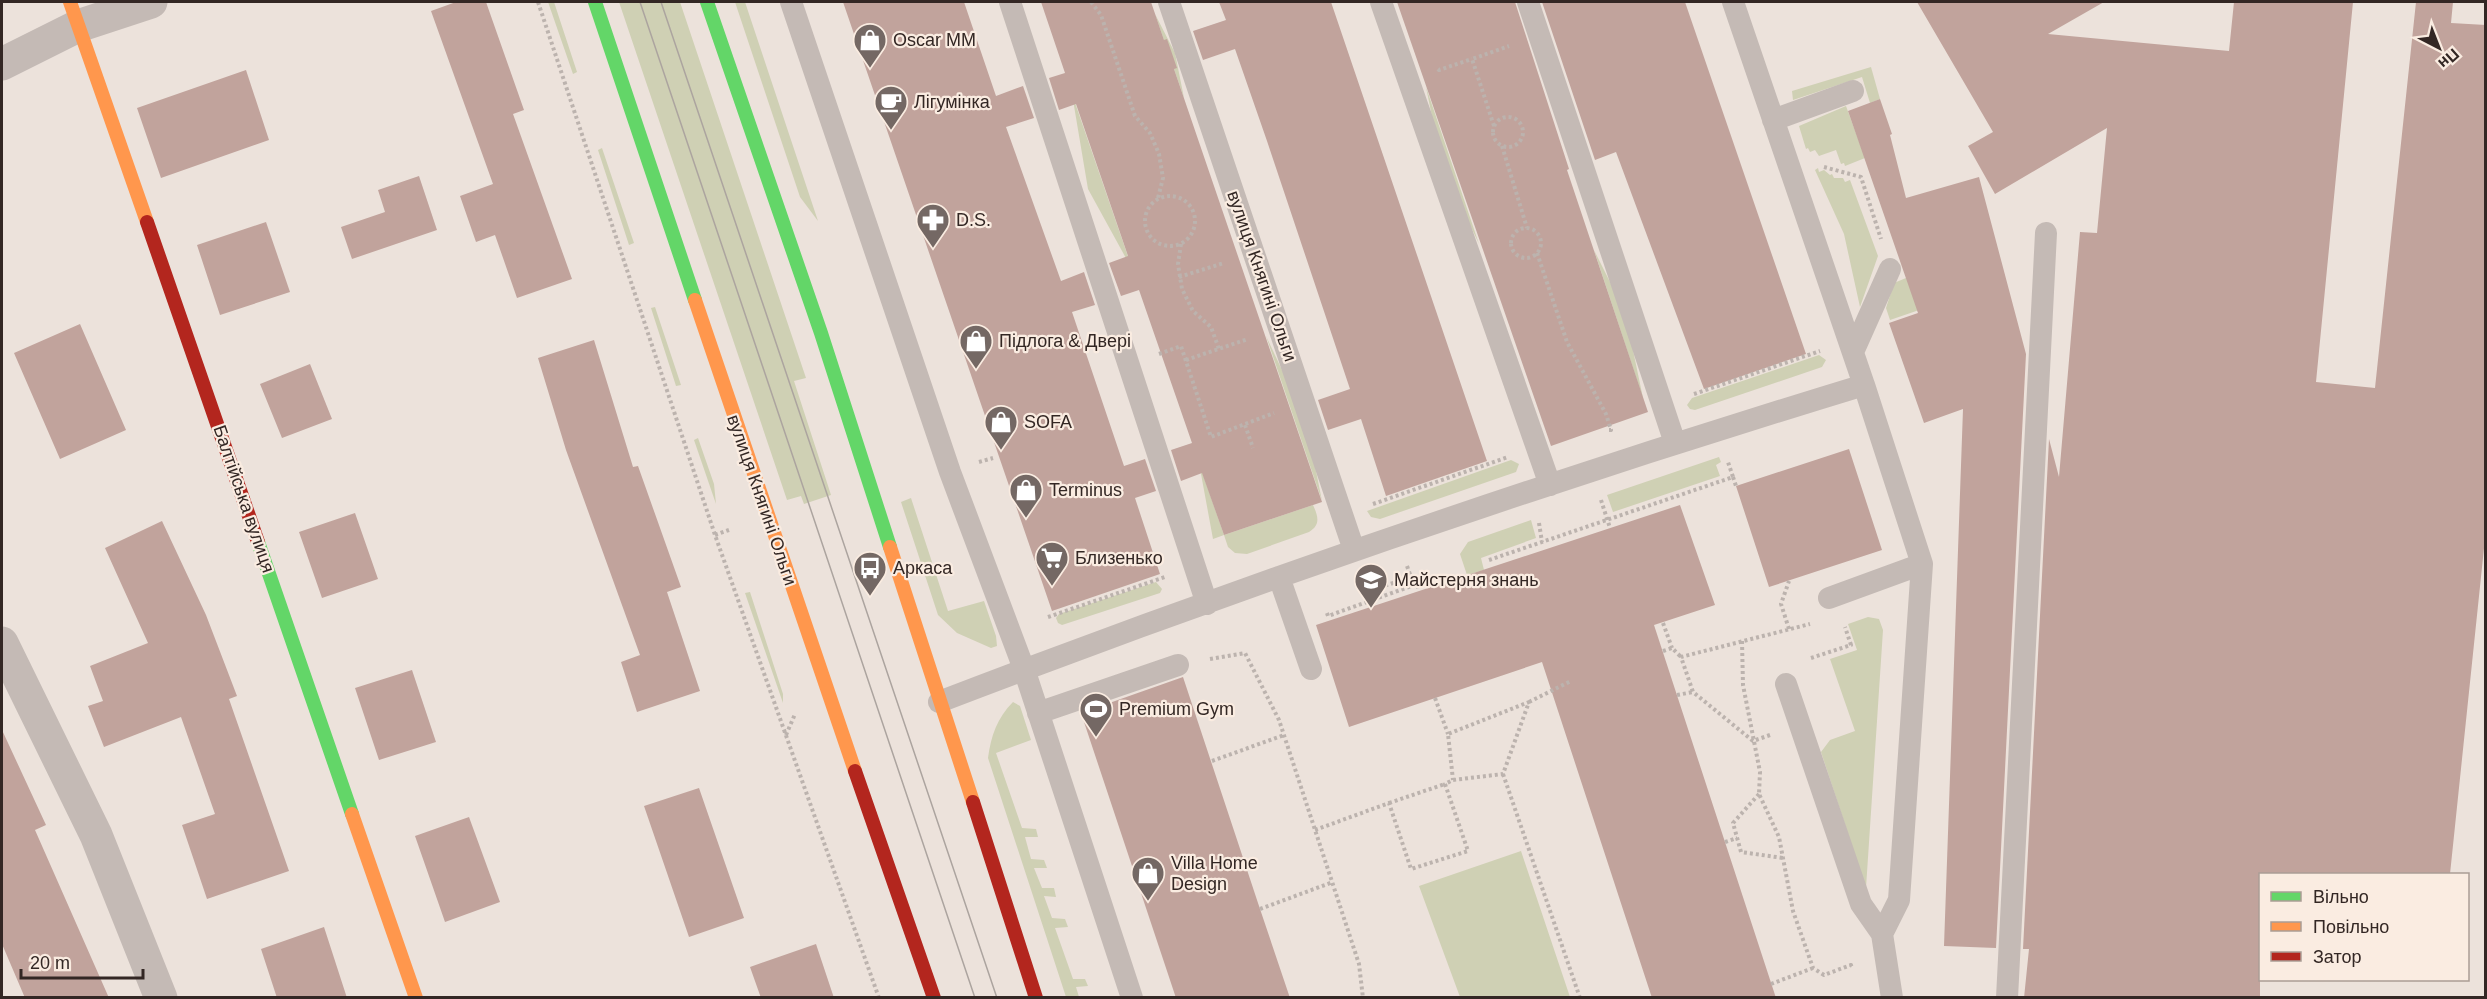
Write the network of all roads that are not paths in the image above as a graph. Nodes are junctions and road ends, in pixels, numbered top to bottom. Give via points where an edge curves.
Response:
1 (152, 2) edge
2 (595, 2) edge
3 (707, 2) edge
4 (791, 2) edge
5 (1010, 2) edge
6 (1169, 2) edge
7 (1381, 2) edge
8 (1528, 2) edge
9 (1733, 2) edge
10 (74, 14) edge
11 (4, 57) edge
12 (1853, 91) dead end
13 (1773, 120) junction
14 (2046, 232) dead end
15 (1890, 268) road end
16 (1853, 352) junction
17 (1864, 385) junction
18 (1675, 443) junction
19 (1550, 485) junction
20 (1354, 550) junction
21 (1922, 564) junction
22 (1279, 577) junction
23 (1829, 598) dead end
24 (1207, 604) junction
25 (2, 643) edge
26 (1178, 665) road end
27 (1024, 669) junction
28 (1311, 669) dead end
29 (1786, 684) dead end
30 (939, 702) junction
31 (1038, 713) junction
32 (1882, 934) junction
33 (161, 998) edge
34 (416, 998) edge
35 (934, 998) edge
36 (1036, 998) edge
37 (1132, 998) edge
38 (1892, 998) edge
39 (2007, 998) edge

1 - 10 street
2 - 35 main road, вулиця Княгині Ольги via 772,532
3 - 30 main road via 821,333
4 - 27 lane via 950,472
5 - 24 lane
6 - 20 lane, вулиця Княгині Ольги via 1261,296
7 - 19 lane
8 - 18 lane via 1525,41
9 - 13 lane
10 - 11 street
10 - 34 main road, Балтійська вулиця
12 - 13 lane
13 - 16 lane
14 - 39 lane
15 - 16 lane
16 - 17 lane
17 - 18 lane
17 - 21 lane
18 - 19 lane
19 - 20 lane
20 - 22 lane
21 - 23 lane
21 - 32 lane via 1899,900
22 - 24 lane
22 - 28 lane
24 - 27 lane
25 - 33 street via 96,835
26 - 31 lane
27 - 30 lane
27 - 31 lane
29 - 32 lane via 1861,904
30 - 36 main road
31 - 37 lane
32 - 38 lane

